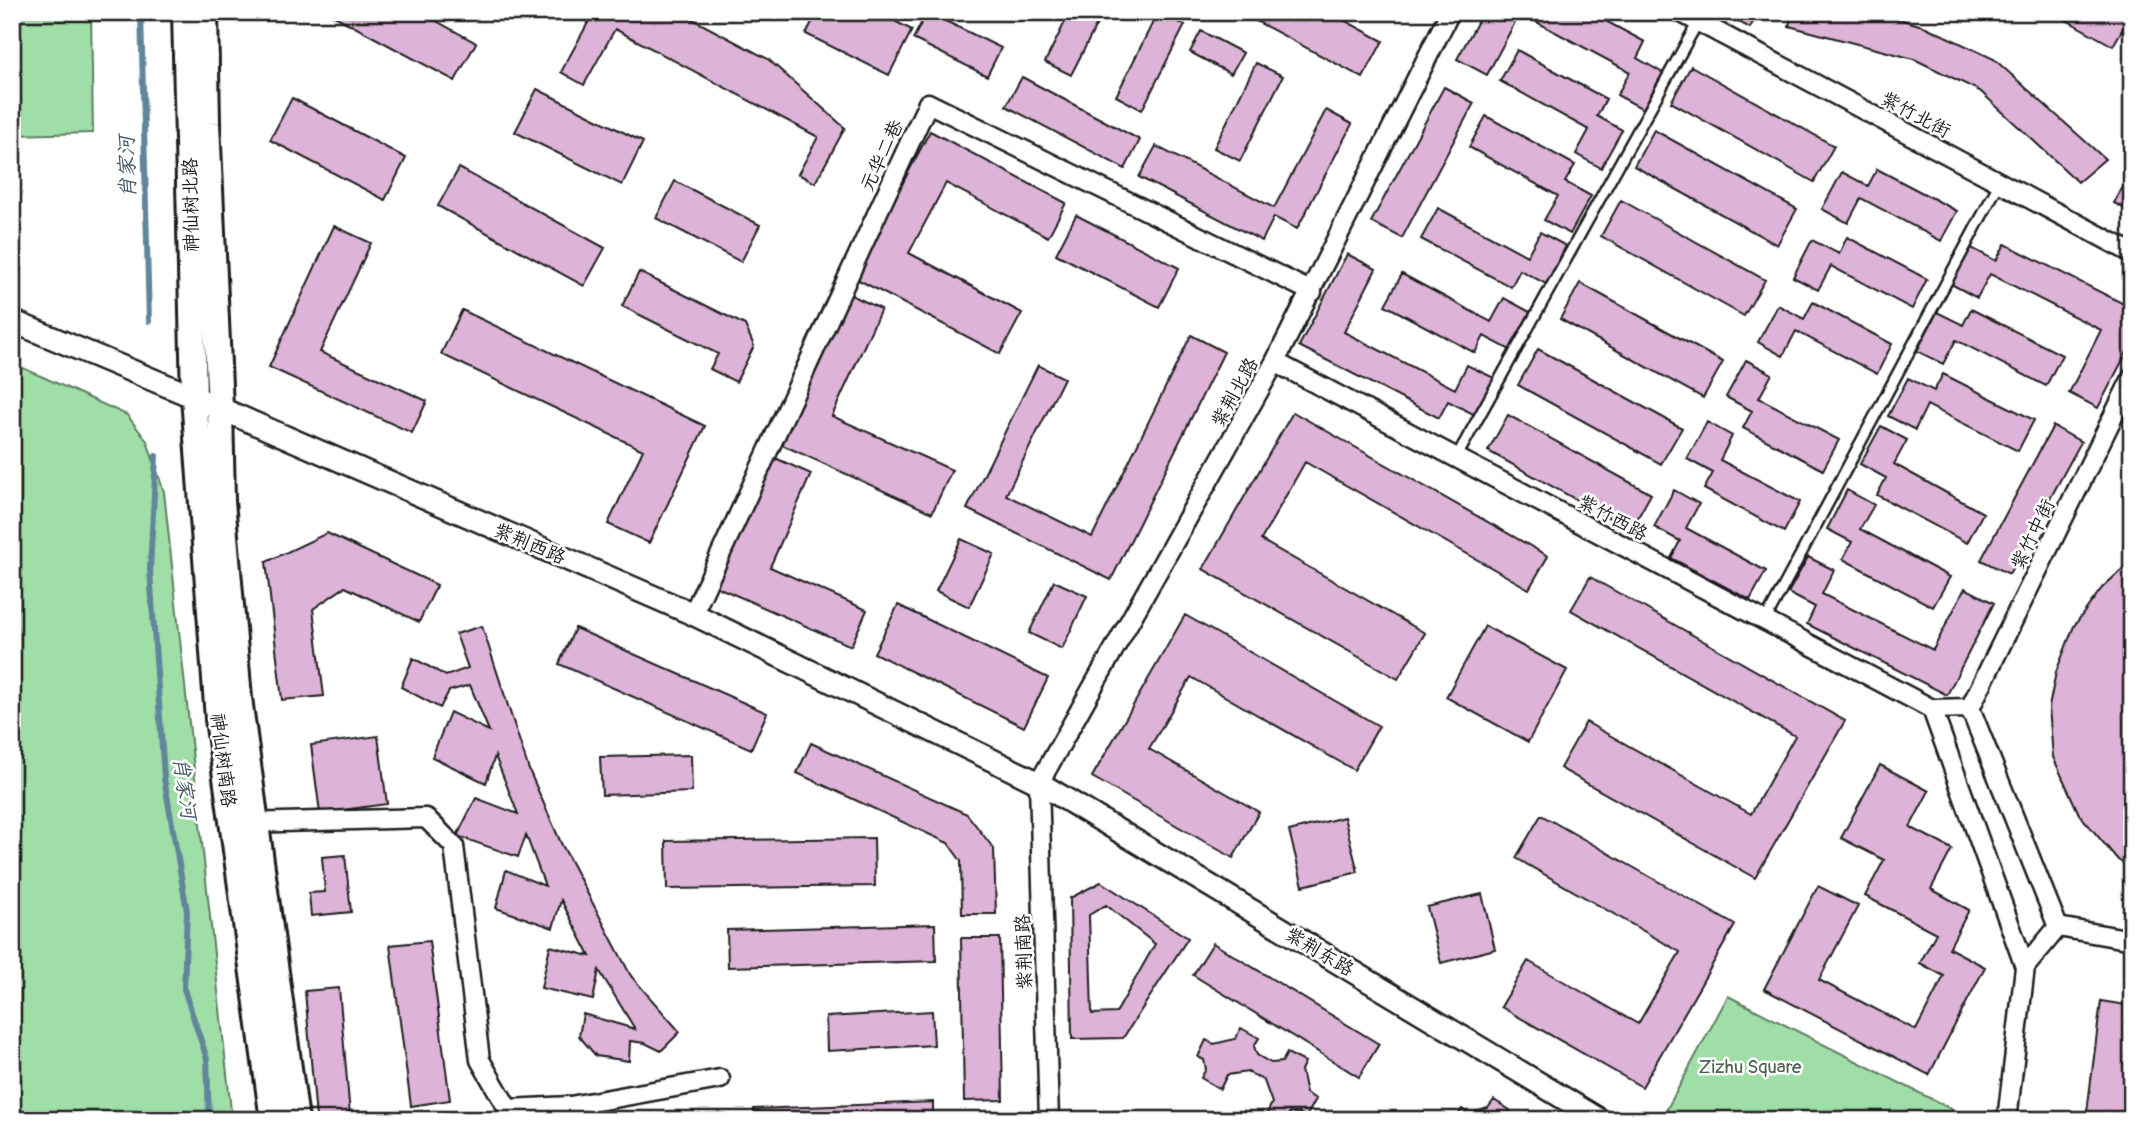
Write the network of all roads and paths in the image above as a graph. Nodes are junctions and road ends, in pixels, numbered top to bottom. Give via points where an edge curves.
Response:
1 (185, 12) edge
2 (205, 12) edge
3 (1450, 12) edge
4 (1680, 12) edge
5 (1698, 22) junction
6 (2000, 182) junction
7 (2132, 253) edge
8 (1312, 292) junction
9 (12, 321) edge
10 (1275, 362) junction
11 (2132, 378) edge
12 (194, 397) junction
13 (220, 408) junction
14 (1456, 458) junction
15 (693, 614) junction
16 (1765, 621) junction
17 (1970, 708) junction
18 (1932, 709) junction
19 (1039, 783) junction
20 (257, 822) junction
21 (232, 823) junction
22 (2058, 927) junction
23 (2132, 940) edge
24 (2025, 967) junction
25 (720, 1079) dead end
26 (273, 1120) edge
27 (296, 1120) edge
28 (1049, 1120) edge
29 (1600, 1120) edge
30 (2007, 1120) edge

1 - 12 main road, 神仙树北路
2 - 13 main road
3 - 8 street, 紫荆北路
4 - 5 street, 紫竹北街
5 - 6 street, 紫竹北街
5 - 14 lane
6 - 7 street, 紫竹北街
6 - 16 lane
8 - 10 street, 紫荆北路
8 - 15 street, 元华二巷 via 928,103
9 - 12 street, 紫荆西路
10 - 14 street, 紫竹西路
10 - 19 street, 紫荆北路
11 - 17 street, 紫竹中街
12 - 13 street, 紫荆西路
12 - 21 main road, 神仙树南路 via 218,719
13 - 15 street, 紫荆西路
13 - 20 main road via 222,501 238,685
14 - 16 street, 紫竹西路
15 - 19 street, 紫荆西路
16 - 18 street, 紫竹西路
17 - 18 street
17 - 22 street
18 - 24 street
19 - 28 street, 紫荆南路
19 - 29 street, 紫荆东路
20 - 21 street
20 - 25 street via 426,818 454,846 480,1060 508,1109 570,1106
20 - 27 main road
21 - 26 main road, 神仙树南路
22 - 23 street
22 - 24 street
24 - 30 street

